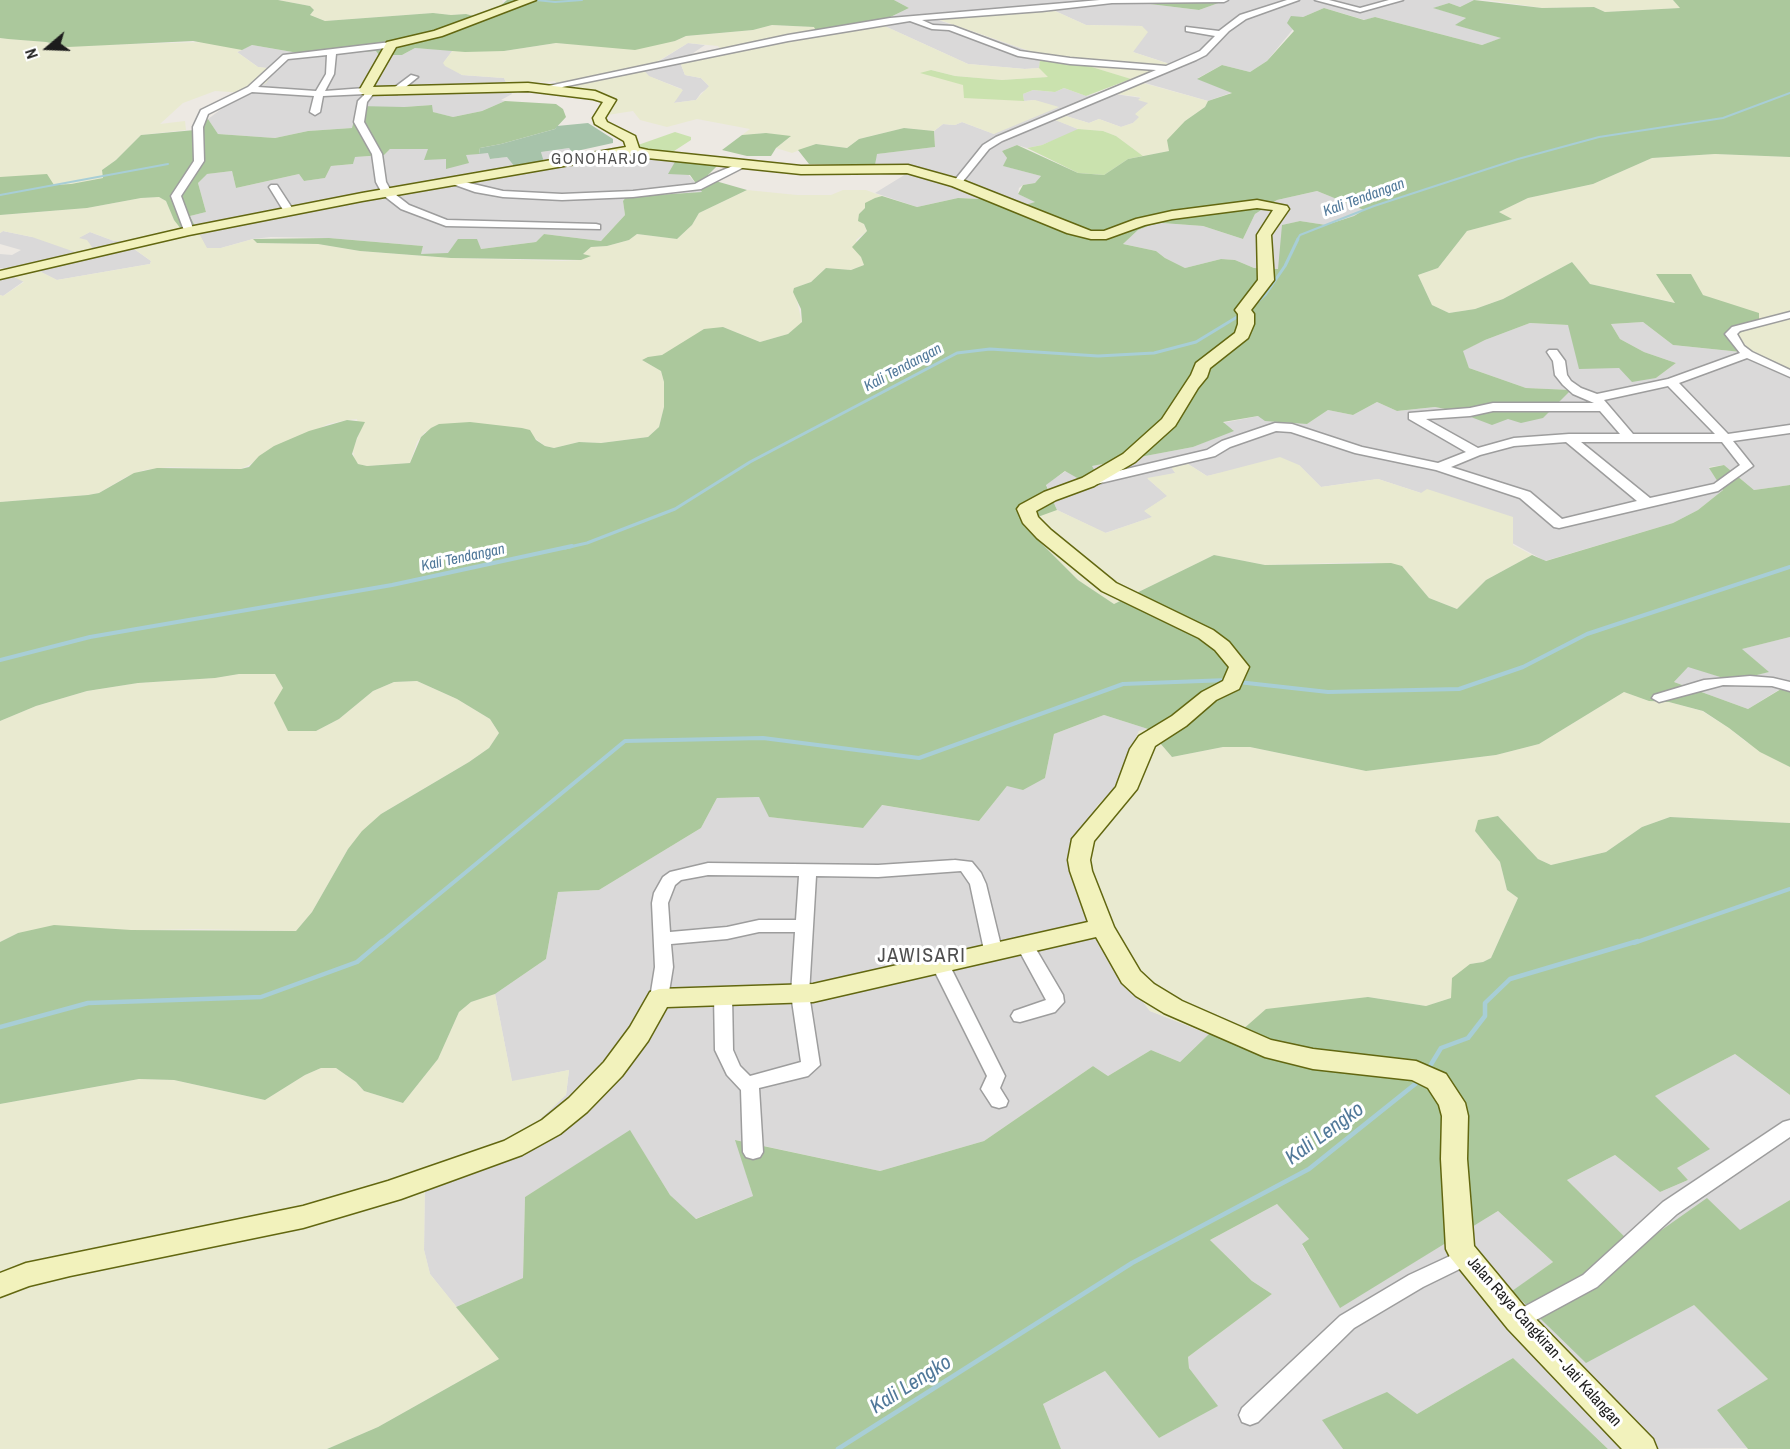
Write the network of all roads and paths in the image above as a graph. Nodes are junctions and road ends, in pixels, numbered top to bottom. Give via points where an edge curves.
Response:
1 (1224, 0) edge
2 (1295, 0) edge
3 (1319, 0) edge
4 (1399, 0) edge
5 (529, 1) edge
6 (910, 18) junction
7 (1189, 28) dead end
8 (1221, 34) junction
9 (391, 45) junction
10 (332, 51) junction
11 (1166, 69) junction
12 (414, 77) dead end
13 (251, 88) junction
14 (543, 88) junction
15 (368, 92) junction
16 (394, 92) junction
17 (319, 94) junction
18 (315, 112) dead end
19 (633, 150) junction
20 (743, 165) junction
21 (452, 182) junction
22 (957, 183) junction
23 (274, 187) dead end
24 (387, 193) junction
25 (289, 211) junction
26 (596, 227) dead end
27 (189, 231) junction
28 (0, 275) edge
29 (1790, 315) edge
30 (1553, 352) dead end
31 (1748, 354) junction
32 (1790, 374) edge
33 (1671, 382) junction
34 (1601, 402) junction
35 (1790, 429) edge
36 (1569, 438) junction
37 (1630, 438) junction
38 (1725, 438) junction
39 (1476, 452) junction
40 (1439, 467) junction
41 (1088, 482) junction
42 (1647, 502) junction
43 (1790, 687) edge
44 (1659, 698) dead end
45 (808, 868) junction
46 (805, 926) junction
47 (1102, 927) junction
48 (662, 939) junction
49 (1024, 943) junction
50 (993, 950) junction
51 (939, 962) junction
52 (800, 994) junction
53 (723, 995) junction
54 (659, 998) junction
55 (1020, 1016) dead end
56 (747, 1084) junction
57 (999, 1101) dead end
58 (1790, 1126) edge
59 (753, 1152) dead end
60 (1465, 1257) junction
61 (0, 1285) edge
62 (1518, 1320) junction
63 (1250, 1415) dead end
64 (1642, 1449) edge

1 - 6 street via 1112,1
2 - 8 street via 1250,14
3 - 4 street via 1360,10
5 - 9 street via 438,34
6 - 11 street via 1018,53 1070,62
6 - 14 street via 788,38
7 - 8 street
8 - 11 street via 1203,53
9 - 10 street
9 - 15 street
10 - 13 street via 282,59
10 - 17 street via 330,74
11 - 22 street via 991,143
12 - 16 street
13 - 17 street
13 - 27 street via 212,107 201,117 199,161 176,196
14 - 16 street
14 - 19 street via 607,98 610,103 599,121 630,139
15 - 16 street
15 - 17 street
15 - 24 street via 359,122 377,154 378,176
17 - 18 street
19 - 20 street
19 - 21 street
20 - 21 street via 698,188 633,194 511,195
20 - 22 street via 801,170 902,168
21 - 24 street
22 - 41 street, Jalan Raya Cangkiran - Jati Kalangan via 1091,235 1106,235 1172,215 1257,204 1282,209 1264,235 1266,280 1244,312 1246,324 1242,335 1202,366 1169,422 1128,458
23 - 25 street
24 - 25 street
24 - 26 street via 405,207 446,223
25 - 27 street
27 - 28 street
29 - 31 street via 1736,329 1731,334 1733,340
30 - 34 street via 1567,383
31 - 32 street
31 - 33 street
33 - 34 street
33 - 38 street
34 - 37 street
34 - 39 street via 1493,407 1413,416
35 - 38 street
36 - 37 street
36 - 39 street via 1514,442
36 - 42 street
37 - 38 street
38 - 42 street via 1746,469 1718,487
39 - 40 street
40 - 41 street via 1359,450 1284,426 1255,432 1211,453
40 - 42 street via 1525,495 1559,524
41 - 47 street, Jalan Raya Cangkiran - Jati Kalangan via 1031,505 1026,509 1029,519 1109,587 1206,634 1239,667 1233,680 1147,741 1126,789 1083,839 1081,871
43 - 44 street via 1750,680 1723,681
45 - 46 street
45 - 48 street via 708,869 676,876 662,893
45 - 50 street via 878,871 966,866 978,884
46 - 48 street via 759,926
46 - 52 street
47 - 49 street
47 - 60 street, Jalan Raya Cangkiran - Jati Kalangan via 1131,977 1145,990 1218,1029 1265,1048 1313,1059 1427,1076 1452,1103 1455,1116 1458,1241
48 - 54 street via 664,981
49 - 50 street
49 - 55 street via 1055,1002
50 - 51 street
51 - 52 street
51 - 57 street via 996,1076 990,1089
52 - 53 street
52 - 56 street via 810,1067
53 - 54 street
53 - 56 street via 724,1050 733,1070
54 - 61 street via 613,1069 578,1105 513,1148 303,1217 70,1264
56 - 59 street
58 - 62 street via 1670,1208 1590,1281
60 - 62 street, Jalan Raya Cangkiran - Jati Kalangan
60 - 63 street via 1347,1323
62 - 64 street, Jalan Raya Cangkiran - Jati Kalangan

